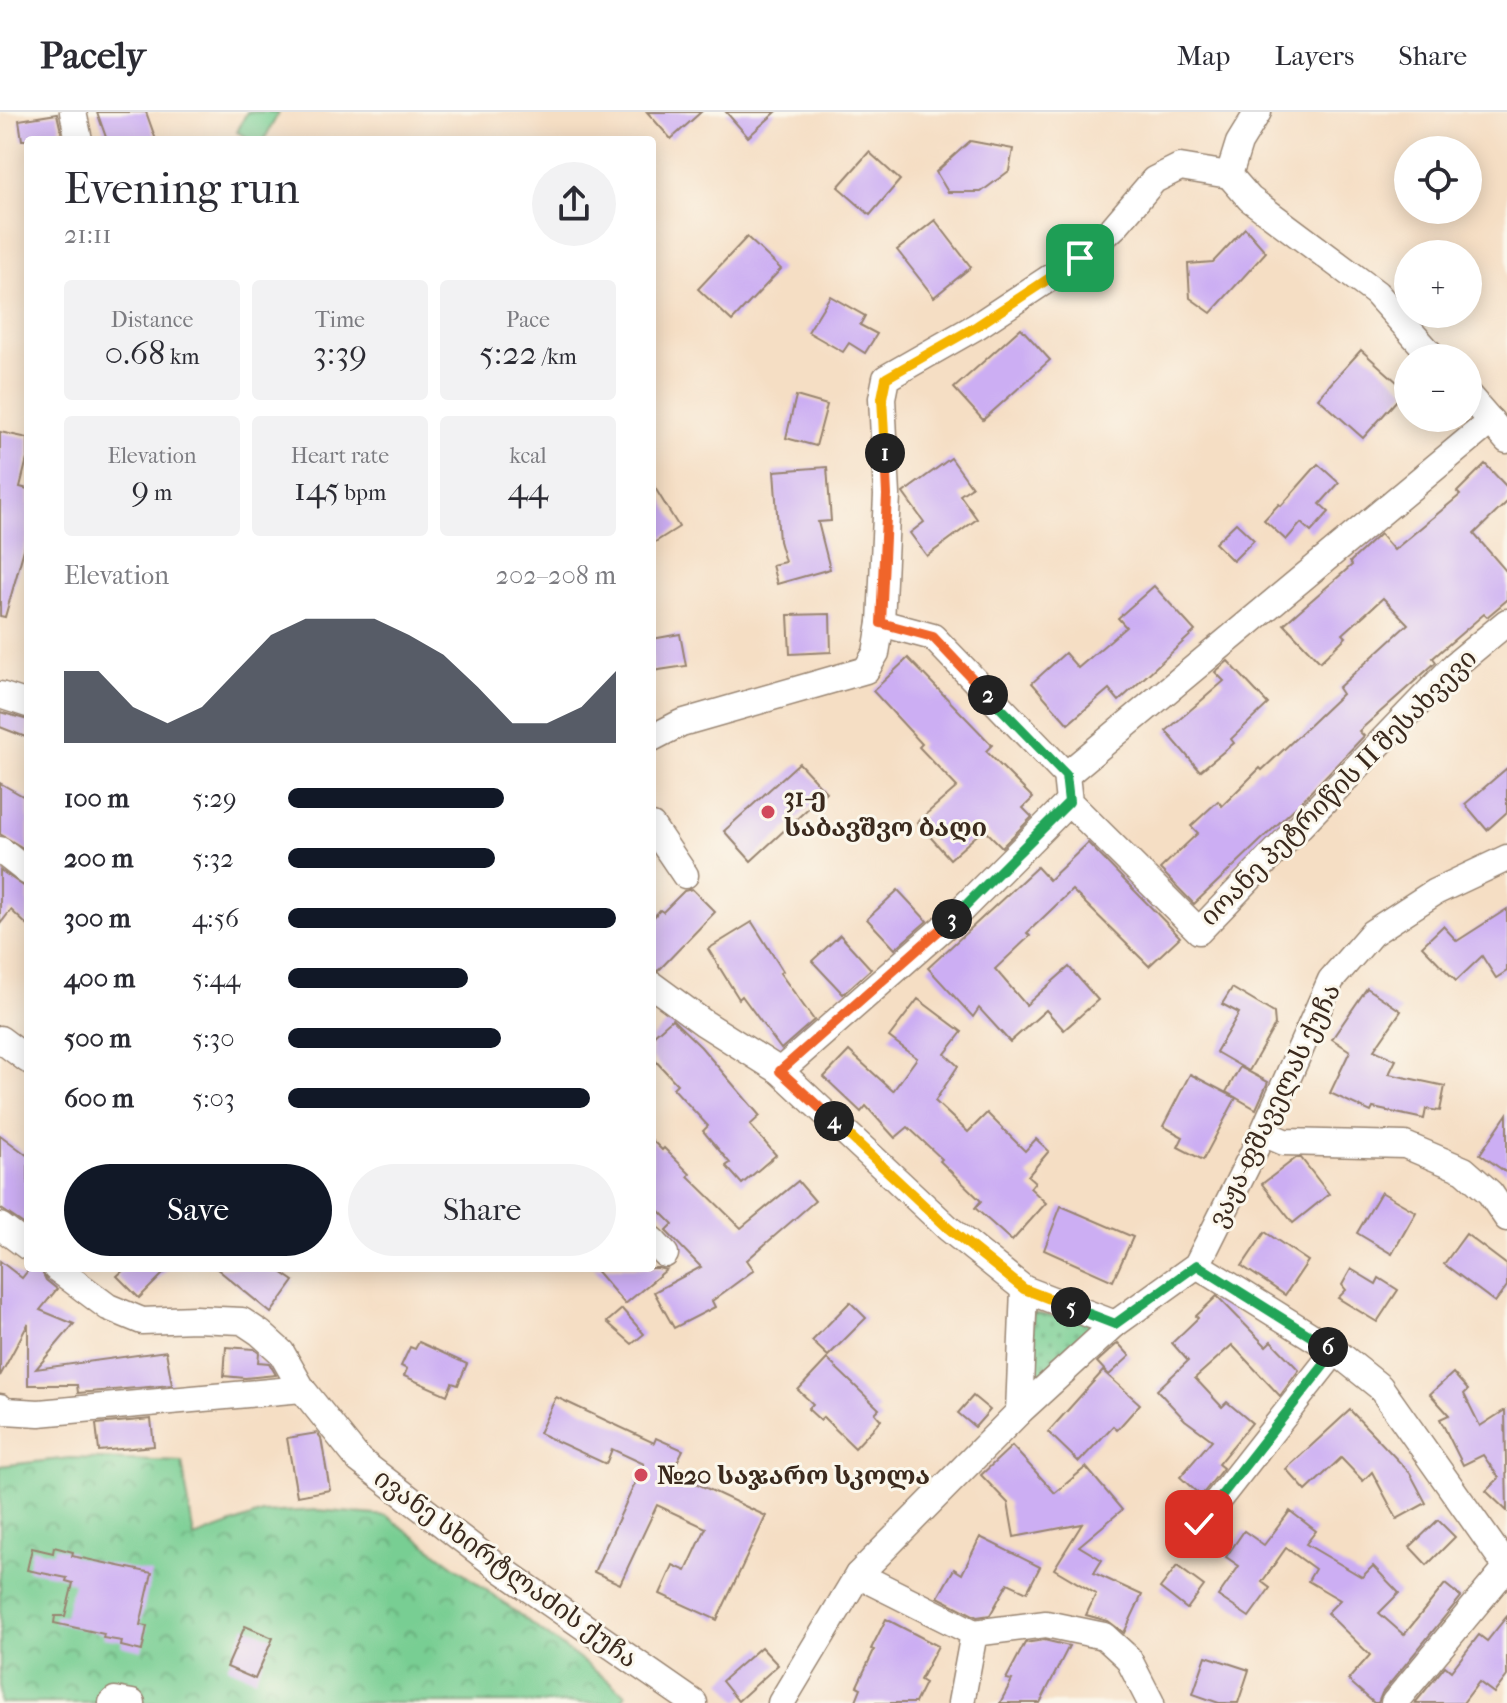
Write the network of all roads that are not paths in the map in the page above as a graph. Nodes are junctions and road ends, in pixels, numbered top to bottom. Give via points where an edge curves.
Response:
1 (73, 112) edge
2 (1258, 112) edge
3 (78, 136) edge
4 (1229, 175) junction
5 (1422, 344) edge
6 (1482, 411) edge
7 (1499, 430) edge
8 (1507, 622) edge
9 (881, 623) junction
10 (0, 695) edge
11 (24, 703) edge
12 (656, 736) edge
13 (1066, 775) junction
14 (1069, 802) junction
15 (656, 832) edge
16 (0, 850) edge
17 (1507, 858) edge
18 (24, 869) edge
19 (685, 875) dead end
20 (656, 988) edge
21 (0, 1039) edge
22 (24, 1057) edge
23 (780, 1071) junction
24 (1263, 1133) junction
25 (1507, 1218) edge
26 (0, 1226) edge
27 (24, 1244) edge
28 (1197, 1265) junction
29 (61, 1272) edge
30 (1024, 1289) junction
31 (1115, 1324) junction
32 (1335, 1351) junction
33 (302, 1389) junction
34 (0, 1407) edge
35 (1019, 1412) junction
36 (1199, 1524) dead end
37 (1507, 1567) edge
38 (858, 1575) junction
39 (974, 1633) junction
40 (112, 1703) edge
41 (132, 1703) edge
42 (694, 1703) edge
43 (781, 1703) edge
44 (961, 1703) edge
45 (1151, 1703) edge
46 (1394, 1703) edge

1 - 3 street
2 - 4 street via 1239,143
4 - 5 street via 1250,199 1376,293
4 - 9 street via 1180,167 1154,180 1080,258 886,378
6 - 7 street
7 - 13 street
8 - 14 street, იოანე პეტრიწის II შესახვევი via 1455,665 1199,931
9 - 12 street via 876,653 866,670 681,723
9 - 13 street via 933,637
10 - 11 street
13 - 14 street
14 - 23 street via 944,927
15 - 19 street
16 - 18 street
17 - 24 street, ვაჟა-ფშაველას ქუჩა via 1435,892 1372,933 1331,980
20 - 23 street
21 - 22 street
23 - 30 street via 948,1228
24 - 25 street via 1284,1142 1405,1145 1464,1170 1490,1193
24 - 28 street, ვაჟა-ფშაველას ქუჩა
26 - 27 street
28 - 31 street, ვაჟა-ფშაველას ქუჩა
28 - 32 street
29 - 33 street, ივანე სხირტლაძის ქუჩა via 108,1307 142,1321 242,1321 281,1352
30 - 31 street
30 - 35 street
31 - 35 street, ვაჟა-ფშაველას ქუჩა
32 - 36 street
32 - 37 street via 1380,1387
33 - 34 street via 39,1413
33 - 42 street, ივანე სხირტლაძის ქუჩა via 359,1460 501,1569
35 - 38 street, ვაჟა-ფშაველას ქუჩა
37 - 46 street
38 - 39 street
38 - 43 street, ვაჟა-ფშაველას ქუჩა
39 - 44 street
39 - 45 street via 1046,1624 1104,1636 1128,1658
40 - 41 street

